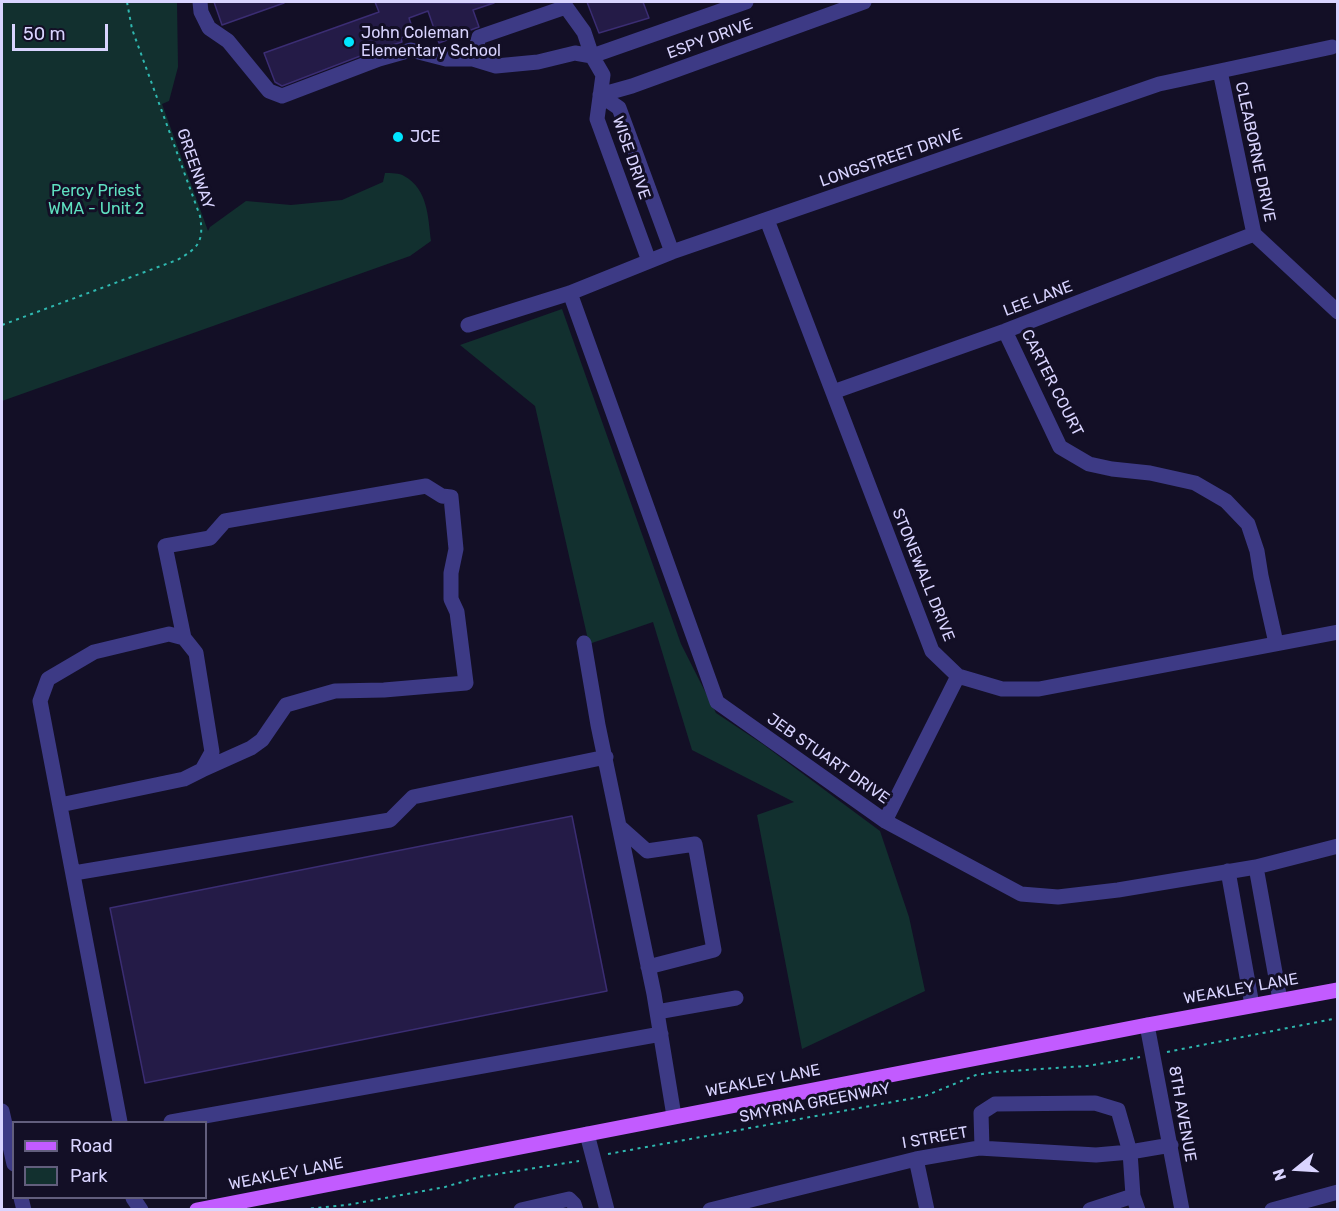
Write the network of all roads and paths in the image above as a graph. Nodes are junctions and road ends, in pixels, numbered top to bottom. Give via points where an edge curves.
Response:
1 (128, 2) edge
2 (200, 2) edge
3 (746, 2) edge
4 (864, 2) edge
5 (1332, 47) dead end
6 (592, 56) junction
7 (473, 59) junction
8 (1220, 71) junction
9 (600, 95) junction
10 (768, 220) junction
11 (1254, 234) junction
12 (672, 252) junction
13 (649, 261) junction
14 (570, 293) junction
15 (1338, 312) edge
16 (2, 325) edge
17 (468, 325) dead end
18 (1005, 331) junction
19 (833, 392) junction
20 (1338, 632) edge
21 (184, 638) junction
22 (584, 643) dead end
23 (1276, 643) junction
24 (958, 676) junction
25 (606, 758) junction
26 (201, 770) junction
27 (60, 805) junction
28 (885, 821) junction
29 (620, 827) junction
30 (1338, 846) edge
31 (1256, 867) junction
32 (1228, 872) junction
33 (74, 873) junction
34 (648, 967) junction
35 (1338, 990) edge
36 (736, 999) dead end
37 (1280, 1000) junction
38 (1252, 1005) junction
39 (657, 1012) junction
40 (1338, 1018) edge
41 (1147, 1024) junction
42 (660, 1034) junction
43 (1153, 1054) junction
44 (2, 1111) edge
45 (674, 1116) junction
46 (120, 1121) edge
47 (177, 1121) edge
48 (587, 1134) junction
49 (1171, 1144) junction
50 (982, 1148) junction
51 (1130, 1152) junction
52 (12, 1155) edge
53 (593, 1158) junction
54 (916, 1159) junction
55 (1338, 1192) edge
56 (1136, 1203) edge
57 (197, 1209) edge
58 (296, 1209) edge
59 (521, 1209) edge
60 (576, 1209) edge
61 (607, 1209) edge
62 (710, 1209) edge
63 (927, 1209) edge
64 (1090, 1209) edge
65 (1182, 1209) edge
66 (1272, 1209) edge

1 - 16 path, GREENWAY via 132,29 200,216 202,234 193,251 177,260
2 - 7 street via 209,28 228,41 269,91 282,96 411,50 446,59
3 - 6 street
4 - 9 street, ESPY DRIVE
5 - 8 street, LONGSTREET DRIVE
6 - 7 street via 575,53 496,66
6 - 7 street via 584,32 566,7 479,37
6 - 9 street via 603,75
8 - 10 street, LONGSTREET DRIVE via 1159,84
8 - 11 street, CLEABORNE DRIVE
9 - 12 street, WISE DRIVE via 619,108
9 - 13 street, WISE DRIVE via 597,119
10 - 12 street, LONGSTREET DRIVE
10 - 19 street, STONEWALL DRIVE
11 - 15 street, CLEABORNE DRIVE
11 - 18 street, LEE LANE
12 - 13 street, LONGSTREET DRIVE
13 - 14 street, LONGSTREET DRIVE
14 - 17 street, LONGSTREET DRIVE
14 - 28 street, JEB STUART DRIVE via 717,702
18 - 19 street, LEE LANE
18 - 23 street, CARTER COURT via 1060,447 1089,464 1195,483 1226,501 1248,524
19 - 24 street, STONEWALL DRIVE via 932,651
20 - 23 street, STONEWALL DRIVE
21 - 26 street via 196,653 212,752
21 - 26 street via 165,546 210,538 225,521 426,486 451,497 456,549 451,599 457,612 466,683 334,691 286,705 262,740
21 - 27 street via 169,634 94,652 48,679 40,702
22 - 25 street
23 - 24 street, STONEWALL DRIVE via 1039,688 1002,689
24 - 28 street
25 - 29 street
25 - 33 street via 413,797 390,820
26 - 27 street via 184,779
27 - 33 street
28 - 32 street, JEB STUART DRIVE via 1021,894 1058,897
29 - 34 street
29 - 34 street via 647,851 695,844 714,950
30 - 31 street, JEB STUART DRIVE
31 - 32 street, JEB STUART DRIVE
31 - 37 street
32 - 38 street
33 - 46 street
34 - 39 street
35 - 37 main road, WEAKLEY LANE
36 - 39 street
37 - 38 main road, WEAKLEY LANE
38 - 41 main road, WEAKLEY LANE
39 - 42 street
40 - 43 path, SMYRNA GREENWAY
41 - 43 street, 8TH AVENUE
41 - 45 main road, WEAKLEY LANE
42 - 45 street
42 - 47 street
43 - 49 street, 8TH AVENUE
43 - 53 path, SMYRNA GREENWAY via 1088,1066 976,1075 925,1095
44 - 52 street
45 - 48 main road, WEAKLEY LANE
48 - 53 street
48 - 57 main road, WEAKLEY LANE
49 - 51 street, I STREET
49 - 65 street, 8TH AVENUE
50 - 51 street, I STREET via 1096,1155
50 - 51 street via 981,1113 995,1104 1095,1103 1118,1110
50 - 54 street, I STREET
51 - 56 street
53 - 58 path, SMYRNA GREENWAY via 347,1205
53 - 61 street
54 - 62 street, I STREET
54 - 63 street
55 - 66 street
56 - 64 street
59 - 60 street via 569,1199

